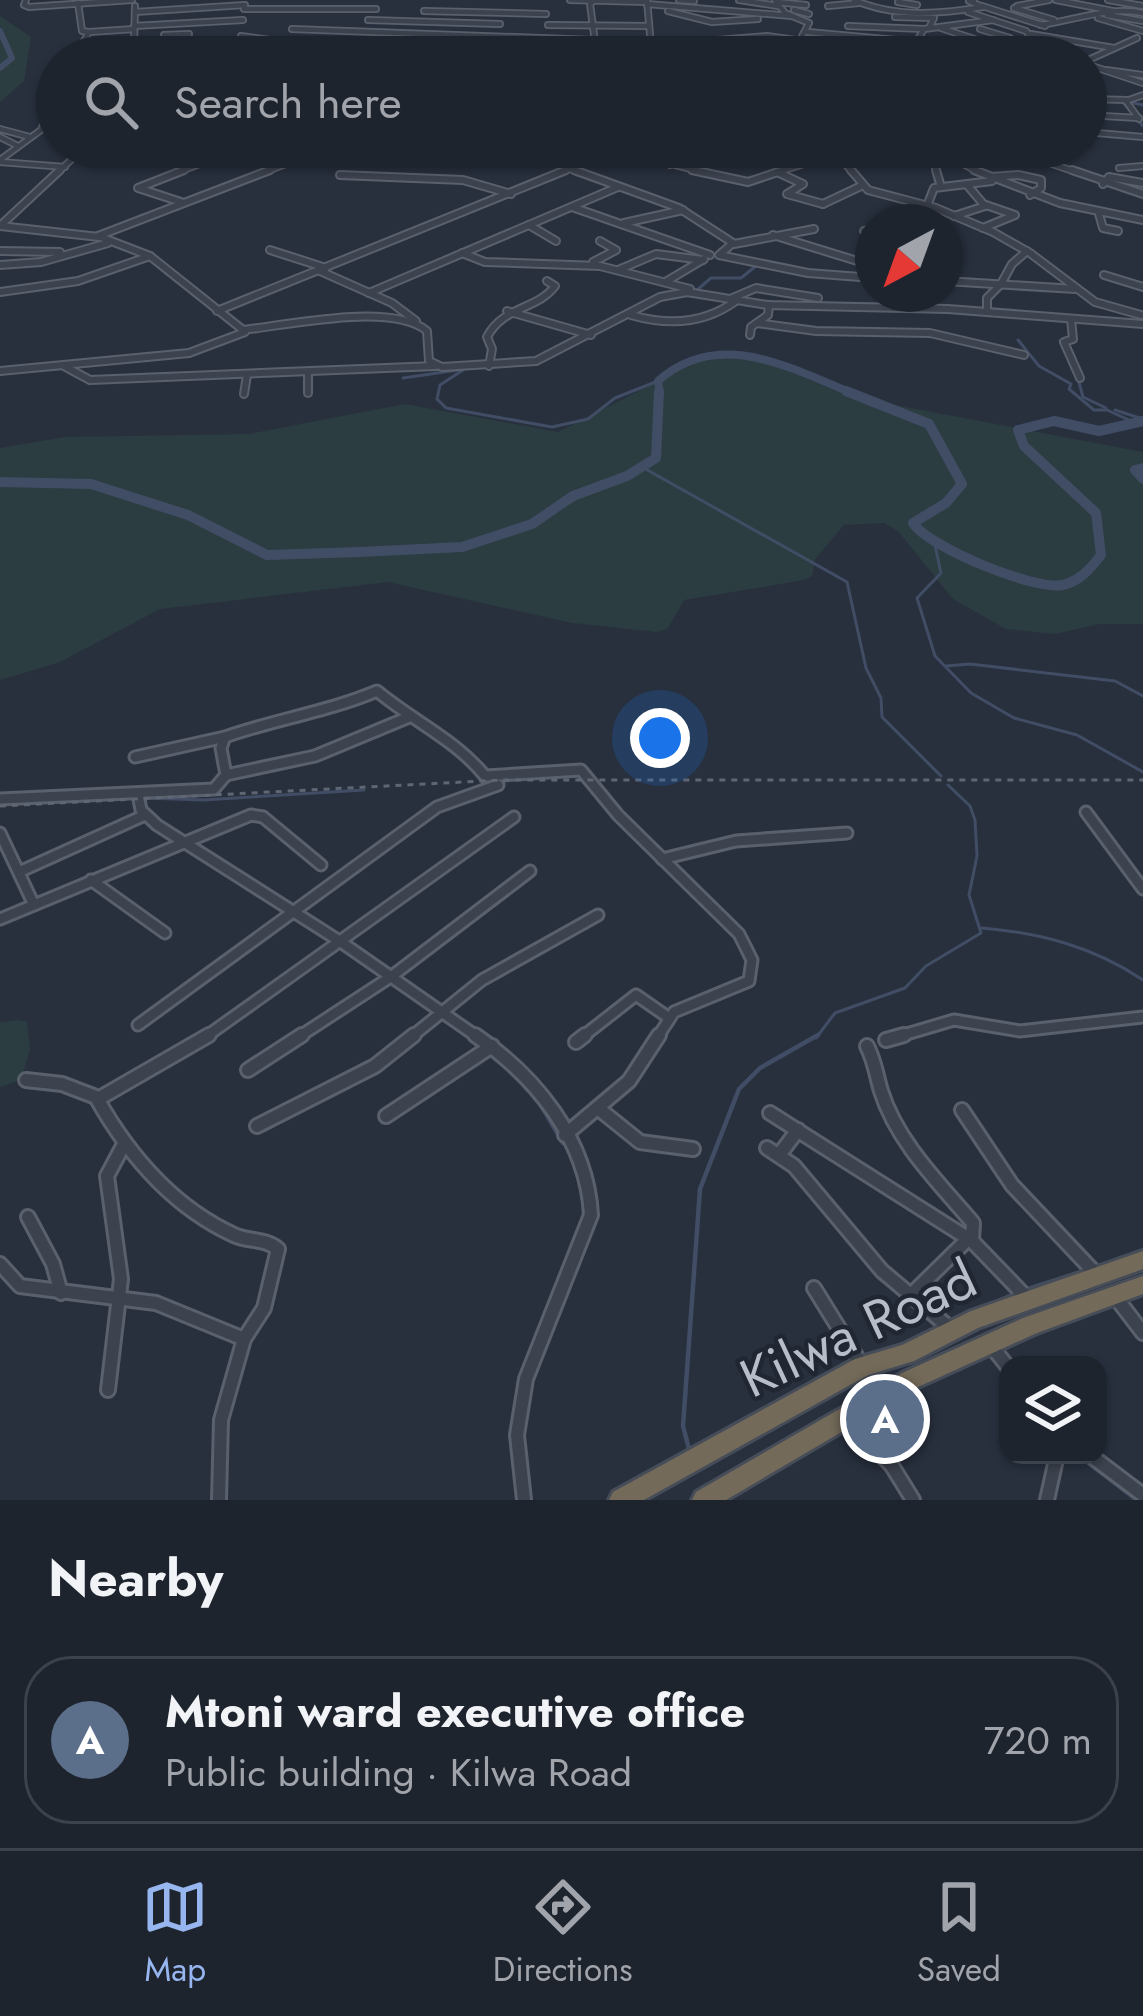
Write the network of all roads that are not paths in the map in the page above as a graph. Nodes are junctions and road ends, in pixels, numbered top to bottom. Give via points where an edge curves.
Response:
1 (26, 0) edge
2 (188, 0) edge
3 (382, 0) edge
4 (428, 0) edge
5 (547, 0) edge
6 (570, 0) edge
7 (608, 0) edge
8 (679, 0) edge
9 (736, 0) edge
10 (962, 0) edge
11 (1053, 0) edge
12 (1108, 0) edge
13 (595, 1) edge
14 (694, 1) edge
15 (972, 1) edge
16 (776, 2) edge
17 (856, 2) edge
18 (898, 2) edge
19 (78, 3) junction
20 (490, 3) dead end
21 (647, 3) edge
22 (244, 4) edge
23 (134, 5) edge
24 (806, 5) dead end
25 (828, 6) dead end
26 (982, 6) junction
27 (1085, 6) junction
28 (190, 8) junction
29 (940, 8) dead end
30 (292, 9) junction
31 (376, 9) junction
32 (700, 9) junction
33 (424, 10) junction
34 (719, 10) junction
35 (948, 10) junction
36 (962, 10) junction
37 (910, 11) junction
38 (1113, 11) junction
39 (1142, 11) edge
40 (466, 12) junction
41 (730, 12) junction
42 (490, 13) junction
43 (501, 13) junction
44 (546, 14) junction
45 (1105, 14) junction
46 (687, 15) junction
47 (794, 15) junction
48 (769, 16) junction
49 (895, 17) dead end
50 (1096, 17) junction
51 (703, 19) junction
52 (1050, 19) junction
53 (243, 20) junction
54 (368, 20) junction
55 (993, 20) junction
56 (740, 21) junction
57 (190, 22) junction
58 (419, 22) junction
59 (463, 23) junction
60 (500, 24) junction
61 (548, 25) junction
62 (594, 26) junction
63 (649, 26) junction
64 (848, 26) dead end
65 (134, 27) junction
66 (941, 28) junction
67 (980, 28) dead end
68 (292, 29) junction
69 (924, 31) junction
70 (89, 32) junction
71 (808, 32) junction
72 (362, 33) junction
73 (1035, 33) junction
74 (189, 34) joint
75 (164, 35) dead end
76 (87, 36) edge
77 (132, 36) edge
78 (240, 36) edge
79 (291, 36) edge
80 (413, 36) joint
81 (459, 36) edge
82 (500, 36) edge
83 (548, 36) edge
84 (594, 36) edge
85 (650, 36) edge
86 (767, 36) edge
87 (806, 36) edge
88 (862, 36) edge
89 (924, 36) edge
90 (931, 36) edge
91 (968, 36) edge
92 (1003, 36) edge
93 (1026, 36) edge
94 (1038, 36) edge
95 (1051, 36) edge
96 (1141, 37) edge
97 (1107, 47) edge
98 (1114, 48) junction
99 (1107, 52) edge
100 (1107, 79) edge
101 (1143, 79) edge
102 (1107, 83) edge
103 (1143, 95) edge
104 (1107, 99) edge
105 (1114, 99) junction
106 (1127, 100) junction
107 (1107, 118) edge
108 (1141, 120) edge
109 (36, 133) edge
110 (0, 134) edge
111 (1107, 134) edge
112 (30, 137) junction
113 (1143, 137) edge
114 (16, 145) junction
115 (2, 161) edge
116 (36, 164) edge
117 (1143, 166) edge
118 (64, 168) edge
119 (192, 168) edge
120 (273, 168) edge
121 (578, 168) edge
122 (684, 168) edge
123 (787, 168) edge
124 (849, 168) edge
125 (935, 168) edge
126 (969, 168) edge
127 (1067, 168) edge
128 (1119, 168) dead end
129 (571, 171) junction
130 (777, 172) junction
131 (340, 175) dead end
132 (991, 179) junction
133 (1143, 183) edge
134 (1101, 184) junction
135 (620, 186) junction
136 (861, 186) junction
137 (968, 186) junction
138 (940, 187) junction
139 (511, 194) junction
140 (1143, 194) edge
141 (1030, 195) junction
142 (1074, 195) dead end
143 (181, 202) junction
144 (1116, 202) dead end
145 (920, 204) edge
146 (928, 204) edge
147 (986, 205) junction
148 (1063, 206) junction
149 (572, 207) junction
150 (683, 210) junction
151 (963, 213) edge
152 (1099, 214) junction
153 (1111, 215) junction
154 (963, 219) edge
155 (1143, 220) edge
156 (530, 224) junction
157 (620, 224) junction
158 (983, 227) junction
159 (34, 228) junction
160 (814, 229) dead end
161 (1118, 231) dead end
162 (773, 236) junction
163 (99, 237) junction
164 (556, 241) dead end
165 (600, 241) dead end
166 (113, 242) junction
167 (734, 244) junction
168 (270, 250) dead end
169 (3, 251) edge
170 (1027, 251) junction
171 (65, 253) junction
172 (462, 253) junction
173 (150, 256) junction
174 (710, 256) junction
175 (855, 260) edge
176 (44, 261) junction
177 (1, 265) edge
178 (595, 265) junction
179 (322, 270) junction
180 (618, 270) junction
181 (1104, 275) dead end
182 (855, 277) edge
183 (547, 281) dead end
184 (668, 281) junction
185 (963, 282) edge
186 (56, 285) junction
187 (1001, 285) junction
188 (1143, 286) edge
189 (1075, 289) junction
190 (0, 292) edge
191 (695, 292) junction
192 (369, 293) junction
193 (818, 298) dead end
194 (734, 300) junction
195 (769, 305) junction
196 (824, 306) junction
197 (855, 307) edge
198 (963, 310) edge
199 (218, 311) junction
200 (507, 311) junction
201 (987, 311) junction
202 (631, 315) junction
203 (1142, 317) edge
204 (1071, 319) junction
205 (416, 321) junction
206 (757, 323) junction
207 (251, 331) junction
208 (830, 331) junction
209 (591, 335) junction
210 (750, 335) dead end
211 (1024, 355) dead end
212 (87, 364) junction
213 (64, 365) junction
214 (436, 366) junction
215 (489, 366) junction
216 (0, 371) edge
217 (308, 374) junction
218 (247, 375) junction
219 (1080, 378) dead end
220 (82, 379) junction
221 (308, 393) dead end
222 (244, 395) dead end
223 (409, 717) junction
224 (225, 737) junction
225 (135, 757) dead end
226 (226, 775) junction
227 (498, 785) dead end
228 (137, 794) junction
229 (0, 799) edge
230 (1087, 812) dead end
231 (146, 815) junction
232 (514, 817) dead end
233 (848, 832) dead end
234 (0, 833) edge
235 (184, 842) junction
236 (662, 860) junction
237 (321, 865) dead end
238 (530, 871) dead end
239 (19, 872) junction
240 (91, 880) junction
241 (1143, 890) edge
242 (34, 905) junction
243 (294, 911) junction
244 (598, 915) dead end
245 (0, 919) edge
246 (164, 933) dead end
247 (341, 942) junction
248 (392, 976) junction
249 (443, 1011) junction
250 (1143, 1017) edge
251 (669, 1018) junction
252 (138, 1024) dead end
253 (886, 1040) dead end
254 (576, 1042) dead end
255 (492, 1046) junction
256 (867, 1046) dead end
257 (248, 1070) dead end
258 (26, 1080) dead end
259 (98, 1100) junction
260 (599, 1109) junction
261 (962, 1111) dead end
262 (770, 1113) dead end
263 (386, 1116) dead end
264 (257, 1126) dead end
265 (798, 1130) junction
266 (565, 1136) junction
267 (123, 1146) junction
268 (693, 1149) dead end
269 (28, 1217) dead end
270 (970, 1240) junction
271 (1143, 1260) edge
272 (0, 1264) edge
273 (1097, 1275) junction
274 (1143, 1286) edge
275 (814, 1288) dead end
276 (61, 1293) junction
277 (911, 1295) junction
278 (1114, 1295) junction
279 (1028, 1300) junction
280 (121, 1301) junction
281 (951, 1329) junction
282 (1143, 1334) edge
283 (244, 1339) junction
284 (989, 1343) junction
285 (999, 1356) edge
286 (863, 1366) junction
287 (108, 1390) dead end
288 (848, 1419) junction
289 (1055, 1464) edge
290 (1102, 1464) edge
291 (1143, 1496) edge
292 (219, 1500) edge
293 (524, 1500) edge
294 (621, 1500) edge
295 (704, 1500) edge
296 (913, 1500) edge
297 (1047, 1500) edge

1 - 19 street via 28,7
2 - 28 street
3 - 31 street
4 - 33 street
5 - 44 street
6 - 13 street
7 - 13 street
7 - 21 street
8 - 14 street
9 - 16 street
9 - 34 street
10 - 15 street
11 - 27 street
11 - 52 street via 1012,7
12 - 39 street
13 - 62 street
15 - 26 street
16 - 24 street
16 - 47 street
17 - 25 street
17 - 37 street
18 - 37 street via 918,4
19 - 23 street
19 - 70 street via 82,31
20 - 42 street
21 - 32 street
21 - 46 street
21 - 63 street
22 - 28 street
22 - 30 street
22 - 53 street
23 - 28 street
23 - 65 street
26 - 36 street
26 - 73 street
27 - 38 street
27 - 52 street
29 - 35 street
30 - 31 street
30 - 68 street
31 - 54 street
32 - 34 street
32 - 46 street
33 - 40 street
33 - 58 street
34 - 41 street
35 - 36 street
35 - 37 street
36 - 55 street
38 - 39 street
38 - 45 street
39 - 45 street via 1132,19
40 - 42 street
40 - 59 street
41 - 48 street
41 - 51 street
42 - 43 street
43 - 44 street
43 - 60 street
44 - 61 street
45 - 50 street
46 - 51 street
47 - 48 street
47 - 71 street via 809,22
48 - 56 street
49 - 69 street via 934,18
50 - 52 street
50 - 96 street
51 - 56 street
52 - 73 street
53 - 57 street
53 - 78 street
54 - 58 street
54 - 72 street
55 - 66 street
55 - 73 street
56 - 86 street
57 - 65 street
57 - 74 street
58 - 59 street
58 - 80 street
59 - 60 street
59 - 81 street
60 - 82 street
61 - 62 street
61 - 83 street
62 - 63 street
62 - 84 street
63 - 85 street
64 - 69 street
65 - 70 street
65 - 77 street
66 - 69 street
66 - 91 street
67 - 92 street
68 - 72 street
68 - 79 street
69 - 89 street
69 - 90 street
70 - 76 street
71 - 87 street
71 - 88 street
72 - 80 street
73 - 93 street
73 - 94 street
73 - 95 street
74 - 75 street
96 - 98 street
97 - 98 street
98 - 99 street
100 - 101 street
102 - 105 street
103 - 106 street
104 - 105 street
105 - 106 street
106 - 108 street
107 - 108 street
109 - 112 street
110 - 112 street
110 - 114 street
111 - 113 street
112 - 114 street
114 - 115 street
115 - 116 street
117 - 128 street
118 - 159 street via 0,226
119 - 143 street via 138,187
120 - 143 street
121 - 129 street
122 - 130 street via 748,182
123 - 130 street
124 - 136 street
125 - 138 street
126 - 132 street
127 - 134 street
129 - 135 street
129 - 139 street
130 - 136 street via 803,185 787,194 821,205
131 - 139 street via 463,180
132 - 137 street
132 - 141 street
132 - 141 street via 1042,181
133 - 134 street via 1109,177
134 - 140 street
135 - 149 street
135 - 150 street
136 - 145 street
137 - 138 street
137 - 147 street
138 - 146 street
139 - 179 street
141 - 148 street
142 - 148 street
143 - 163 street
144 - 153 street
147 - 151 street
147 - 158 street via 1015,215
148 - 152 street
149 - 156 street
149 - 157 street
150 - 157 street
150 - 167 street
152 - 153 street
152 - 161 street via 1103,229
153 - 155 street
154 - 158 street
156 - 164 street
156 - 172 street
157 - 174 street
158 - 170 street
159 - 163 street
159 - 169 street
160 - 162 street
162 - 167 street
162 - 175 street
163 - 166 street
165 - 178 street via 616,250
166 - 171 street
166 - 173 street
167 - 174 street
168 - 179 street
169 - 171 street
169 - 177 street
170 - 187 street
170 - 189 street
171 - 176 street
172 - 178 street via 488,262
172 - 192 street
173 - 186 street
173 - 199 street
174 - 180 street via 656,254
174 - 182 street
174 - 184 street
176 - 177 street
176 - 186 street
178 - 180 street
179 - 192 street
179 - 199 street
180 - 184 street
181 - 188 street
183 - 200 street via 550,294
184 - 191 street
185 - 187 street
186 - 190 street
187 - 189 street
187 - 201 street via 987,298
189 - 203 street
191 - 194 street
191 - 202 street via 664,296
192 - 205 street
193 - 194 street via 756,289
194 - 195 street
194 - 202 street via 704,318
195 - 196 street
195 - 206 street
196 - 197 street
196 - 208 street
198 - 201 street
199 - 207 street
200 - 209 street
200 - 215 street via 488,333
201 - 204 street
202 - 209 street
203 - 204 street
204 - 219 street via 1073,339 1064,349
205 - 207 street via 357,317
205 - 214 street
206 - 208 street
206 - 210 street
207 - 212 street via 197,351
208 - 211 street via 933,334
209 - 215 street via 536,361
212 - 213 street
212 - 220 street
213 - 216 street
213 - 220 street
214 - 215 street
214 - 217 street
217 - 218 street
217 - 221 street
218 - 220 street
218 - 222 street
223 - 224 street via 374,691
223 - 226 street via 315,756
223 - 236 street via 462,748 485,776 580,770
224 - 225 street
224 - 226 street
226 - 228 street via 206,791
227 - 243 street via 441,804
228 - 229 street
228 - 231 street
230 - 241 street
231 - 235 street
231 - 239 street
232 - 247 street
233 - 236 street via 736,841
234 - 239 street
235 - 237 street via 259,814
235 - 240 street
235 - 243 street
236 - 251 street via 739,934 753,970 749,981
238 - 248 street
239 - 242 street
240 - 242 street
240 - 246 street
242 - 245 street
243 - 247 street
243 - 252 street
244 - 249 street
247 - 248 street
247 - 259 street via 156,1070
248 - 249 street
248 - 257 street
249 - 255 street
249 - 264 street via 375,1066
250 - 253 street via 1020,1031 954,1021
251 - 254 street via 636,995
251 - 260 street via 636,1072
255 - 263 street
255 - 266 street via 529,1080
256 - 270 street via 887,1106 928,1174 974,1223
258 - 259 street
259 - 267 street
260 - 266 street
260 - 268 street via 629,1140
261 - 273 street via 1012,1185
262 - 265 street
265 - 270 street
265 - 277 street via 773,1151
266 - 293 street via 589,1188 590,1215 526,1379 518,1435
267 - 280 street via 107,1176
267 - 283 street via 203,1218 278,1249 265,1308
269 - 276 street
270 - 277 street
270 - 279 street
271 - 273 highway, Kilwa Road
272 - 276 street via 20,1286
273 - 279 highway, Kilwa Road
274 - 278 highway, Kilwa Road
275 - 286 street
276 - 280 street
277 - 281 street
278 - 282 street
278 - 284 highway, Kilwa Road
279 - 281 highway, Kilwa Road
280 - 283 street via 156,1303
280 - 287 street
281 - 286 highway, Kilwa Road
283 - 292 street via 221,1420
284 - 285 street
284 - 288 highway, Kilwa Road
286 - 294 highway, Kilwa Road
288 - 295 highway, Kilwa Road
288 - 296 street
289 - 297 street
290 - 291 street

